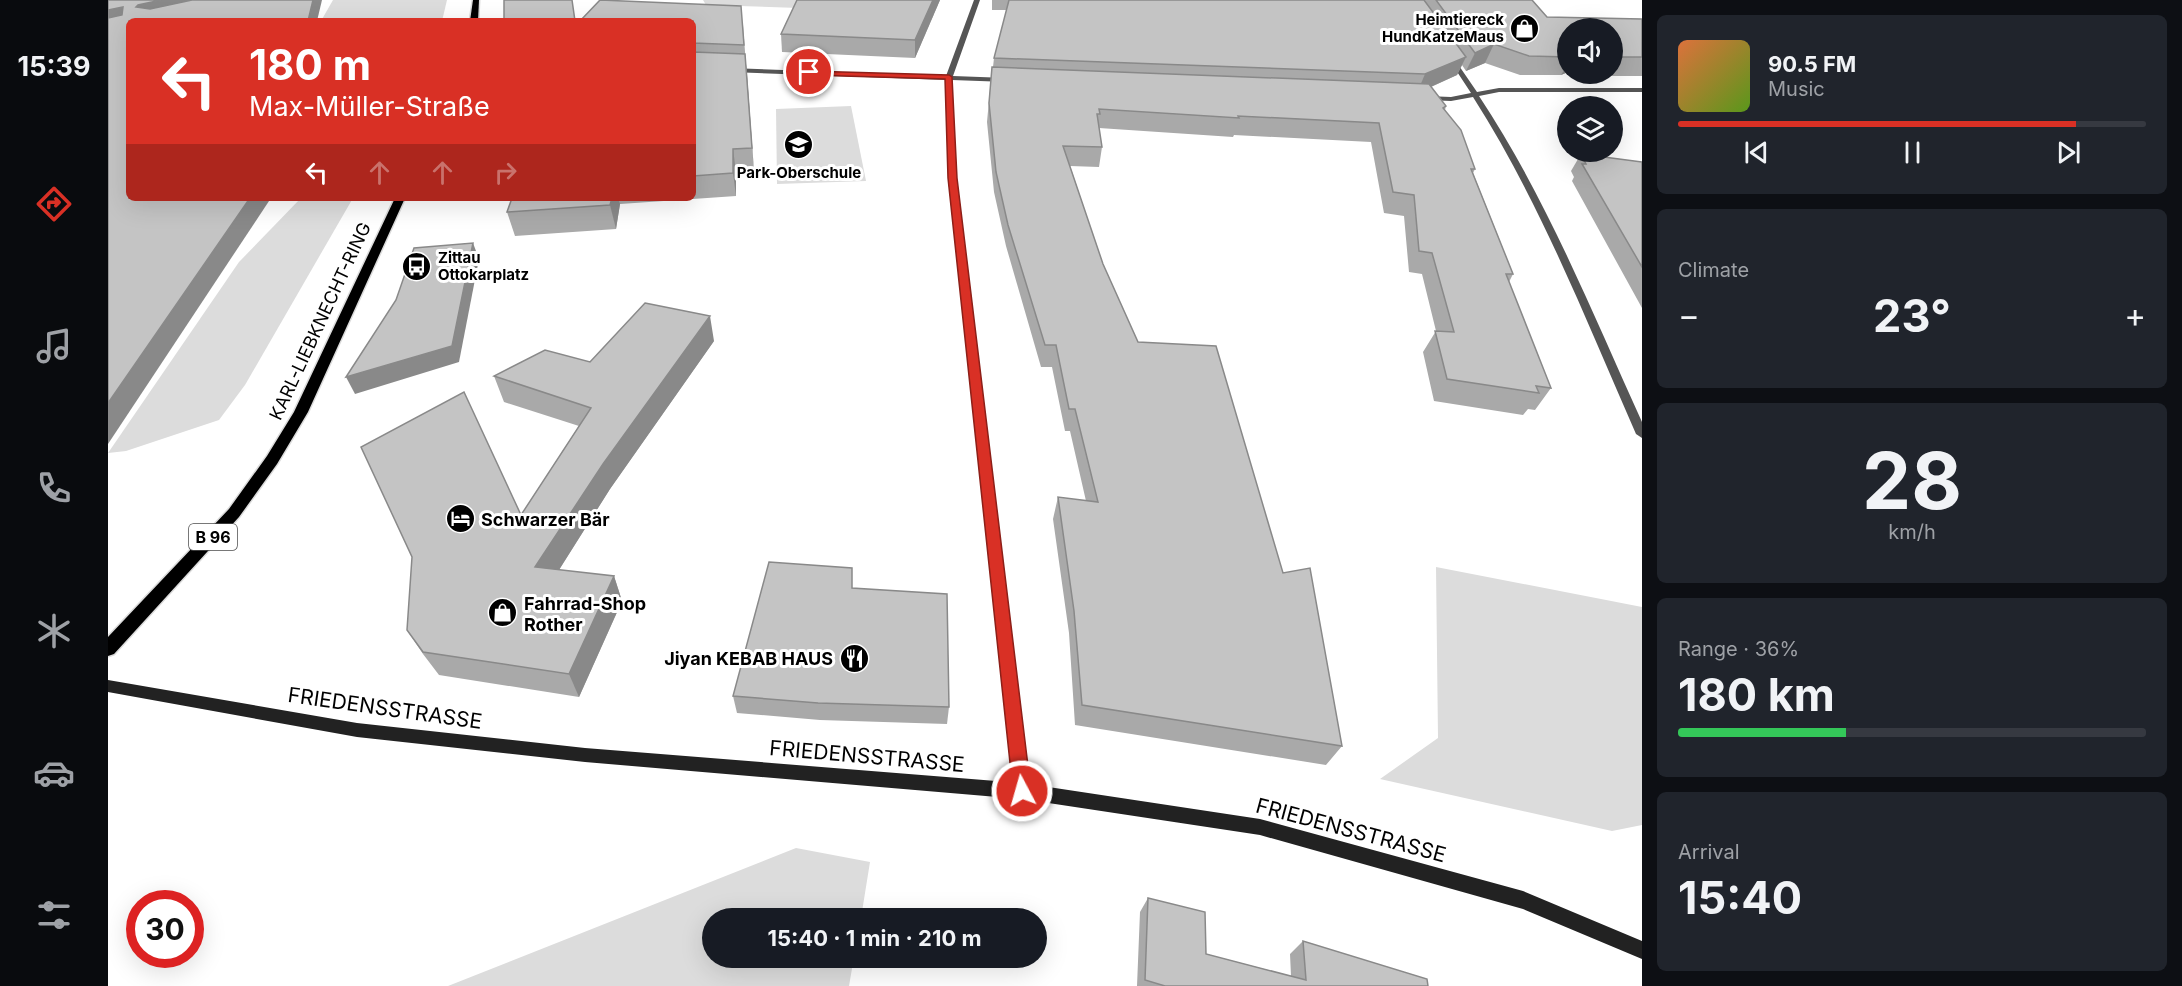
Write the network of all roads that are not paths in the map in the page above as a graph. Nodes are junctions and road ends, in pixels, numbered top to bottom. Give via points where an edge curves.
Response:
1 (476, 0) edge
2 (977, 0) edge
3 (474, 18) edge
4 (1444, 47) edge
5 (716, 69) edge
6 (949, 77) junction
7 (1020, 80) edge
8 (1642, 90) edge
9 (1477, 95) junction
10 (1418, 97) edge
11 (399, 201) edge
12 (1642, 434) edge
13 (108, 649) edge
14 (108, 686) edge
15 (1022, 791) junction
16 (1642, 950) edge

1 - 3 main road
2 - 6 street
4 - 9 street
5 - 6 street
6 - 7 street
6 - 15 street via 952,178
8 - 9 street via 1499,90
9 - 10 street via 1451,99
9 - 12 street via 1539,207
11 - 13 main road, KARL-LIEBKNECHT-RING / B 96 via 301,412 272,460 234,513
14 - 15 main road, FRIEDENSSTRASSE via 357,730 585,755
15 - 16 main road, FRIEDENSSTRASSE via 1260,827 1523,900

